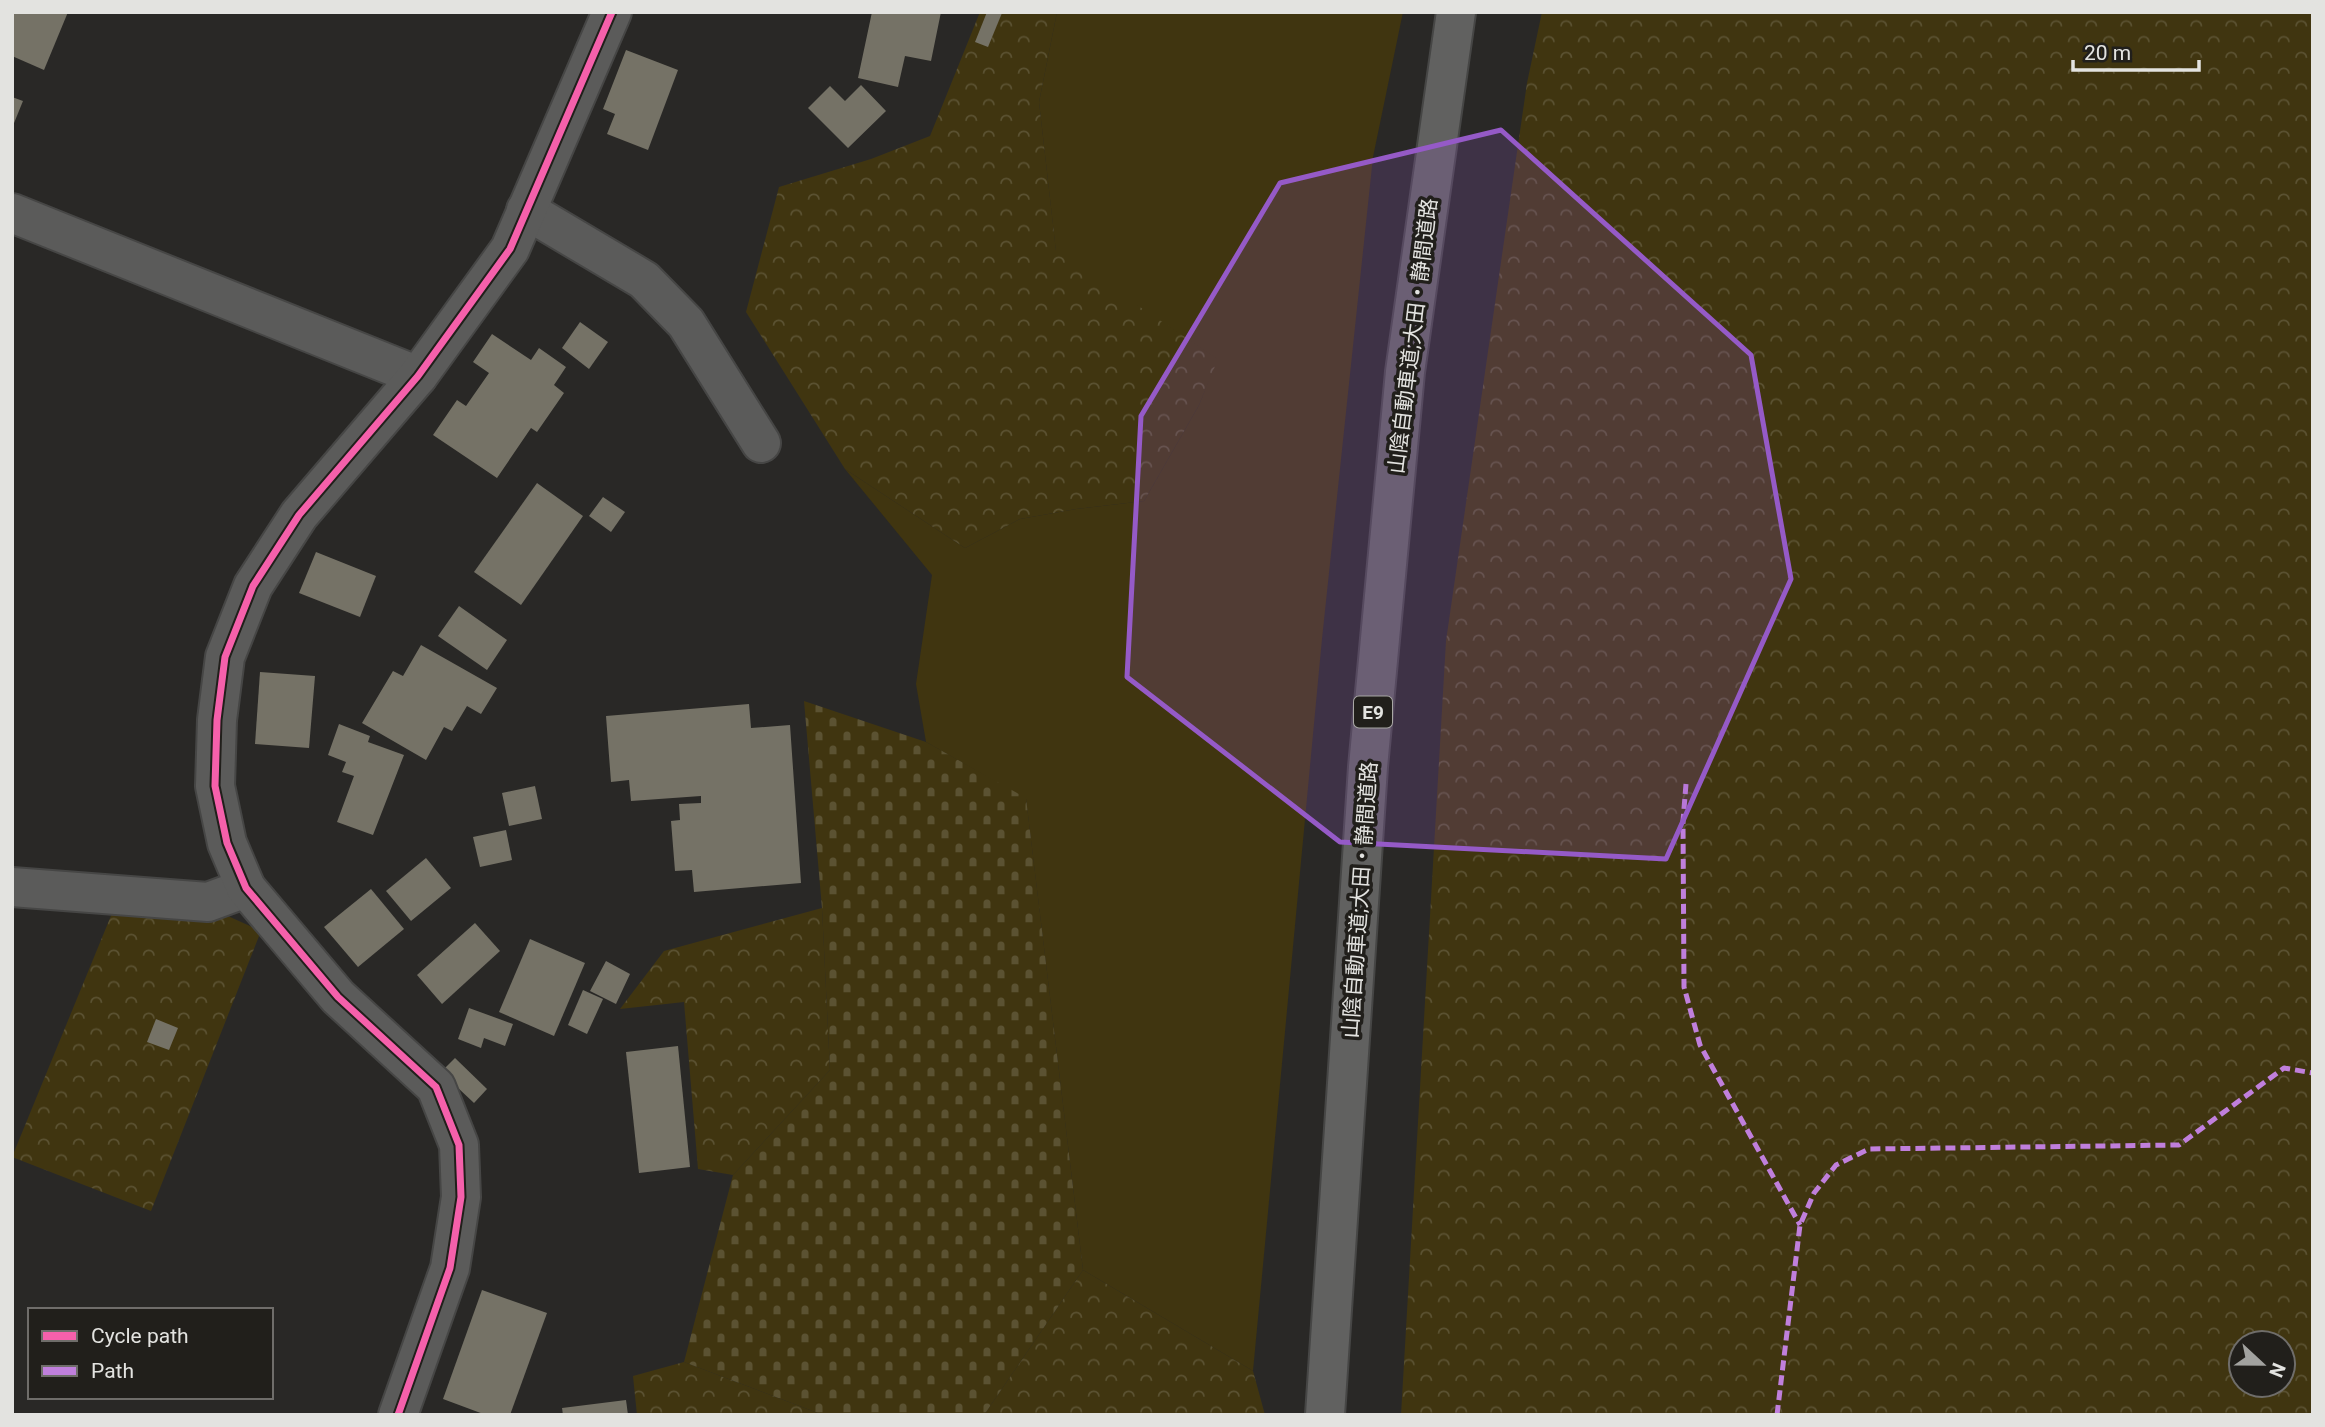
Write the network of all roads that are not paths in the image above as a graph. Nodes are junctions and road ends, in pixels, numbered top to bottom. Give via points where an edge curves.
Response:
1 (612, 12) edge
2 (1456, 12) edge
3 (526, 210) junction
4 (12, 213) edge
5 (418, 376) junction
6 (761, 443) dead end
7 (12, 887) edge
8 (246, 888) junction
9 (398, 1415) edge
10 (1325, 1415) edge

1 - 3 street
2 - 10 highway, 山陰自動車道;大田・静間道路 / E9 via 1405,372 1371,740
3 - 5 street via 510,249
3 - 6 street via 644,280 686,323
4 - 5 street
5 - 8 street via 299,515 253,586 225,657 215,786 227,843
7 - 8 street via 208,902
8 - 9 street via 338,997 436,1087 459,1145 461,1197 450,1268

